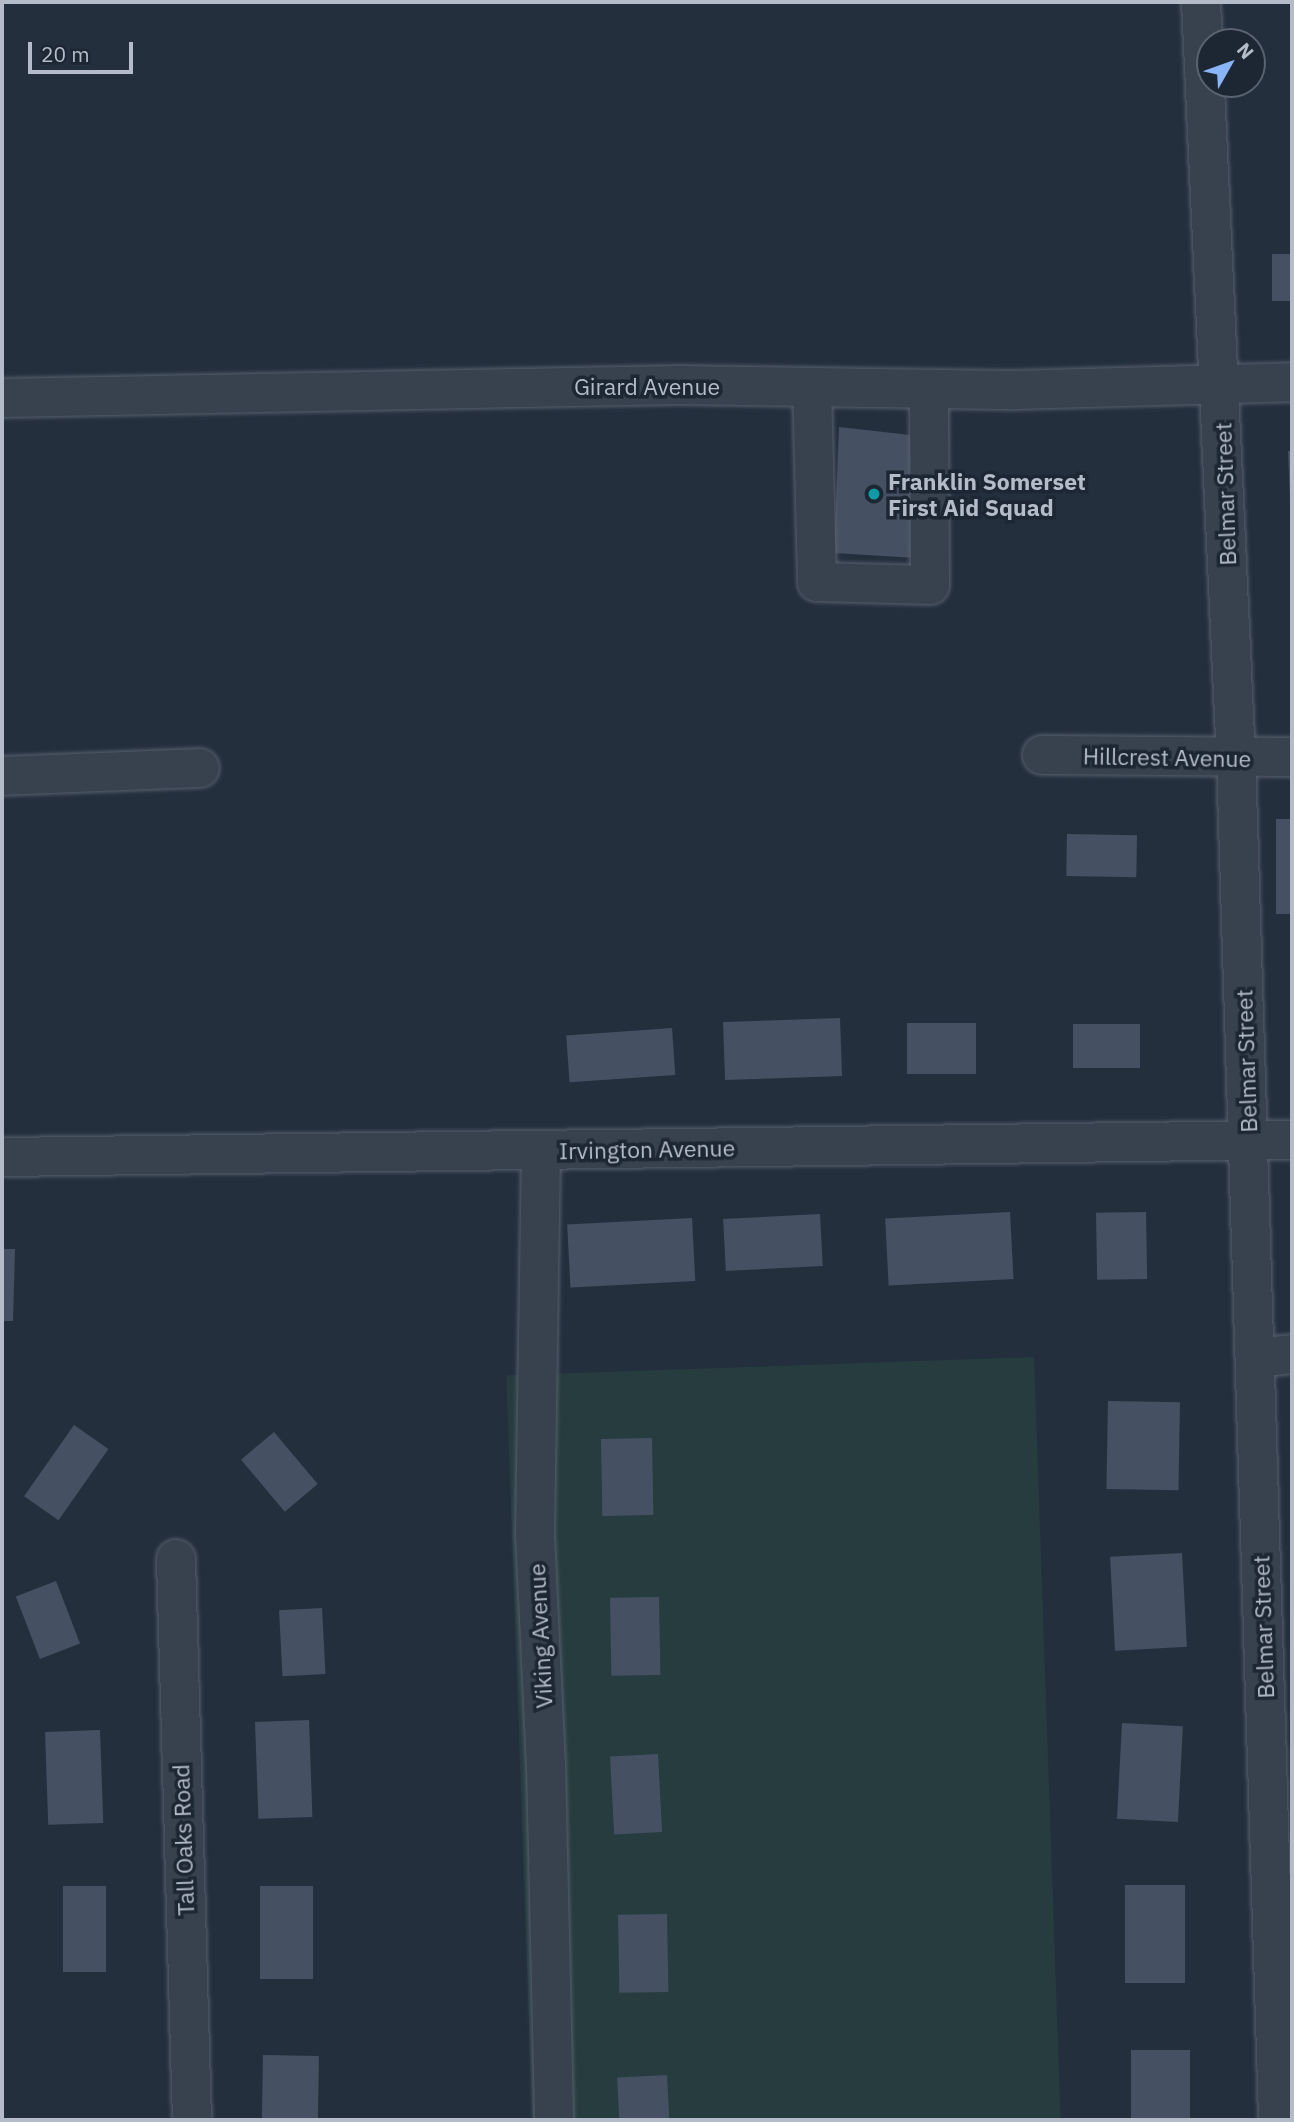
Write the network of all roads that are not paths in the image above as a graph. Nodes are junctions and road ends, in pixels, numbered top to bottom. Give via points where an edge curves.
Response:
1 (1201, 2) edge
2 (1292, 382) edge
3 (1220, 383) junction
4 (812, 387) junction
5 (929, 389) junction
6 (2, 398) edge
7 (1042, 755) dead end
8 (1292, 757) edge
9 (1236, 758) junction
10 (200, 768) dead end
11 (2, 776) edge
12 (1292, 1140) edge
13 (1248, 1141) junction
14 (541, 1151) junction
15 (2, 1157) edge
16 (1274, 1356) edge
17 (176, 1559) dead end
18 (192, 2120) edge
19 (554, 2120) edge
20 (1278, 2120) edge

1 - 3 street, Belmar Street
2 - 3 street, Girard Avenue
3 - 5 street, Girard Avenue
3 - 9 street, Belmar Street
4 - 5 street, Girard Avenue
4 - 5 street via 817,582 930,585
4 - 6 street, Girard Avenue
7 - 9 street, Hillcrest Avenue
8 - 9 street, Hillcrest Avenue
9 - 13 street, Belmar Street
10 - 11 street
12 - 13 street, Irvington Avenue
13 - 14 street, Irvington Avenue
13 - 16 street, Belmar Street
14 - 15 street, Irvington Avenue
14 - 19 street, Viking Avenue via 535,1534 546,1764
16 - 20 street, Belmar Street
17 - 18 street, Tall Oaks Road

